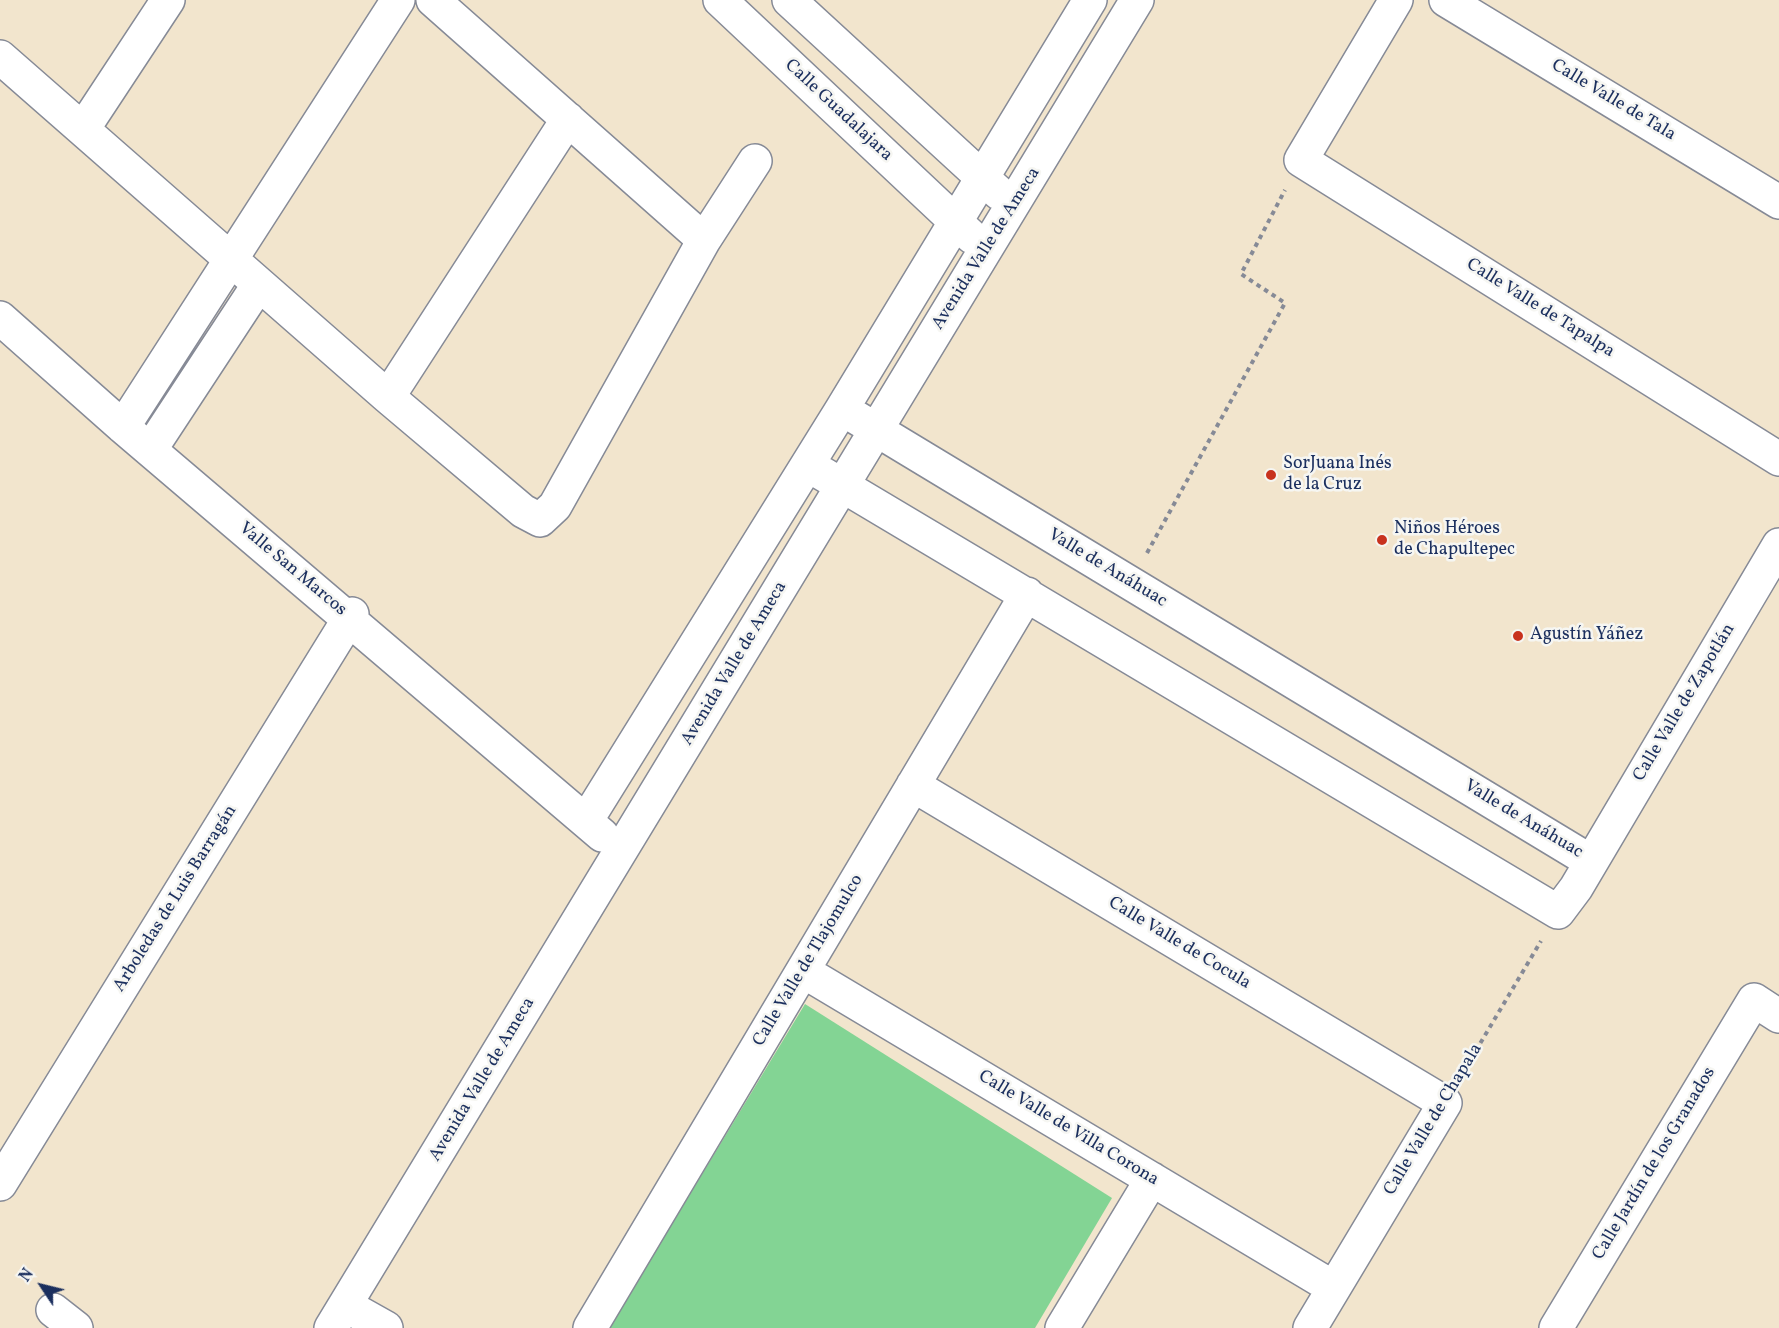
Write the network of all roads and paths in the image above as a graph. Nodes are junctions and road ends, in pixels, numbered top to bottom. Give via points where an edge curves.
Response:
1 (168, 0) edge
2 (398, 0) edge
3 (433, 0) edge
4 (720, 0) edge
5 (789, 0) edge
6 (1090, 0) edge
7 (1137, 0) edge
8 (1396, 0) edge
9 (1446, 0) edge
10 (0, 57) edge
11 (568, 119) junction
12 (83, 129) junction
13 (1301, 160) junction
14 (755, 161) dead end
15 (983, 178) junction
16 (1779, 202) edge
17 (1014, 206) junction
18 (957, 223) junction
19 (704, 240) junction
20 (986, 250) junction
21 (231, 260) junction
22 (259, 284) junction
23 (0, 318) edge
24 (388, 397) junction
25 (842, 409) junction
26 (123, 427) junction
27 (876, 429) junction
28 (150, 450) junction
29 (1779, 459) edge
30 (808, 465) junction
31 (843, 485) junction
32 (1779, 545) edge
33 (1131, 583) junction
34 (1027, 594) junction
35 (351, 616) junction
36 (913, 785) junction
37 (586, 820) junction
38 (622, 852) junction
39 (1590, 861) junction
40 (1558, 912) junction
41 (803, 970) junction
42 (1767, 1008) edge
43 (1444, 1103) junction
44 (1152, 1179) junction
45 (0, 1184) edge
46 (1334, 1288) junction
47 (338, 1316) edge
48 (386, 1328) edge
49 (590, 1328) edge
50 (1062, 1328) edge
51 (1310, 1328) edge
52 (1556, 1328) edge

1 - 12 street
2 - 21 street
3 - 11 street
4 - 18 street, Calle Guadalajara
5 - 15 street
6 - 15 street
7 - 17 street, Avenida Valle de Ameca
8 - 13 street
9 - 16 street, Calle Valle de Tala
10 - 12 street
11 - 19 street
11 - 24 street
12 - 21 street
13 - 29 street, Calle Valle de Tapalpa
13 - 33 path via 1241,274 1285,303
14 - 19 street
15 - 17 street
15 - 18 street
17 - 20 street, Avenida Valle de Ameca
18 - 20 street, Calle Guadalajara
18 - 25 street
19 - 24 street via 555,506 540,520 523,511
20 - 27 street, Avenida Valle de Ameca
21 - 22 street
21 - 26 street
22 - 24 street
22 - 28 street
23 - 26 street, Valle San Marcos
25 - 27 street, Valle de Anáhuac
25 - 30 street
26 - 28 street, Valle San Marcos
27 - 31 street, Avenida Valle de Ameca
27 - 33 street, Valle de Anáhuac
28 - 35 street, Valle San Marcos
30 - 31 street
30 - 37 street
31 - 34 street
31 - 38 street, Avenida Valle de Ameca
32 - 39 street, Calle Valle de Zapotlán
33 - 39 street, Valle de Anáhuac
34 - 36 street, Calle Valle de Tlajomulco
34 - 40 street
35 - 37 street, Valle San Marcos
35 - 45 street, Arboledas de Luis Barragán
36 - 41 street, Calle Valle de Tlajomulco
36 - 43 street, Calle Valle de Cocula
37 - 38 street, Valle San Marcos
38 - 47 street, Avenida Valle de Ameca
39 - 40 street, Valle de Anáhuac
40 - 43 path, Calle Valle de Chapala
41 - 44 street, Calle Valle de Villa Corona
41 - 49 street, Calle Valle de Tlajomulco
42 - 52 street, Calle Jardín de los Granados
43 - 46 street, Calle Valle de Chapala
44 - 46 street, Calle Valle de Villa Corona
44 - 50 street
46 - 51 street, Calle Valle de Chapala
47 - 48 street

